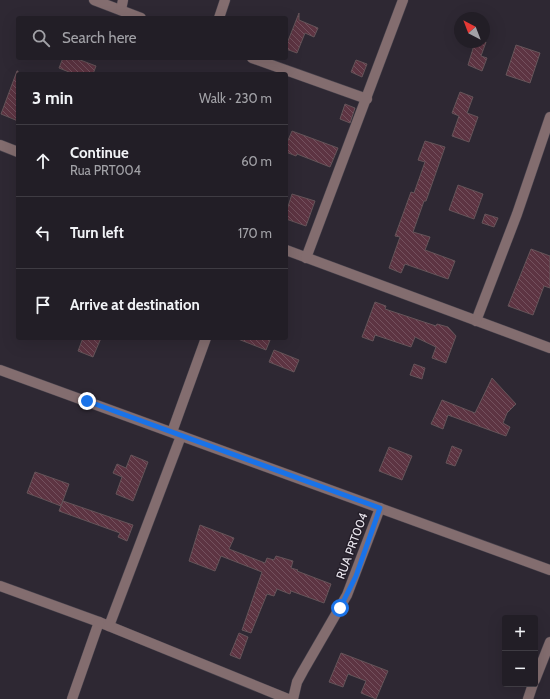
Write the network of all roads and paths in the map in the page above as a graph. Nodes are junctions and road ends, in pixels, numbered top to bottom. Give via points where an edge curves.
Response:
1 (94, 0) edge
2 (123, 0) edge
3 (225, 0) edge
4 (403, 0) edge
5 (121, 10) junction
6 (136, 16) edge
7 (220, 16) edge
8 (258, 60) edge
9 (367, 99) junction
10 (550, 117) edge
11 (548, 130) edge
12 (0, 145) edge
13 (16, 151) edge
14 (288, 251) edge
15 (306, 258) junction
16 (476, 321) junction
17 (205, 340) edge
18 (550, 348) edge
19 (0, 370) edge
20 (177, 434) junction
21 (380, 508) junction
22 (550, 570) edge
23 (0, 586) edge
24 (99, 622) junction
25 (110, 626) junction
26 (550, 642) edge
27 (538, 672) edge
28 (533, 687) edge
29 (72, 699) edge
30 (288, 699) edge
31 (293, 699) edge
32 (528, 699) edge

1 - 5 street
2 - 5 street
3 - 7 street
4 - 9 street
5 - 6 street
8 - 9 street
9 - 15 street
10 - 11 street
11 - 16 street
12 - 13 street
14 - 15 street
15 - 16 street
16 - 18 street
17 - 20 street
19 - 20 street
20 - 21 street
20 - 25 street
21 - 22 street
21 - 31 street, RUA PRT004 via 347,595 297,682
23 - 24 street
24 - 25 street
24 - 29 street
25 - 30 street
26 - 27 street
28 - 32 street

